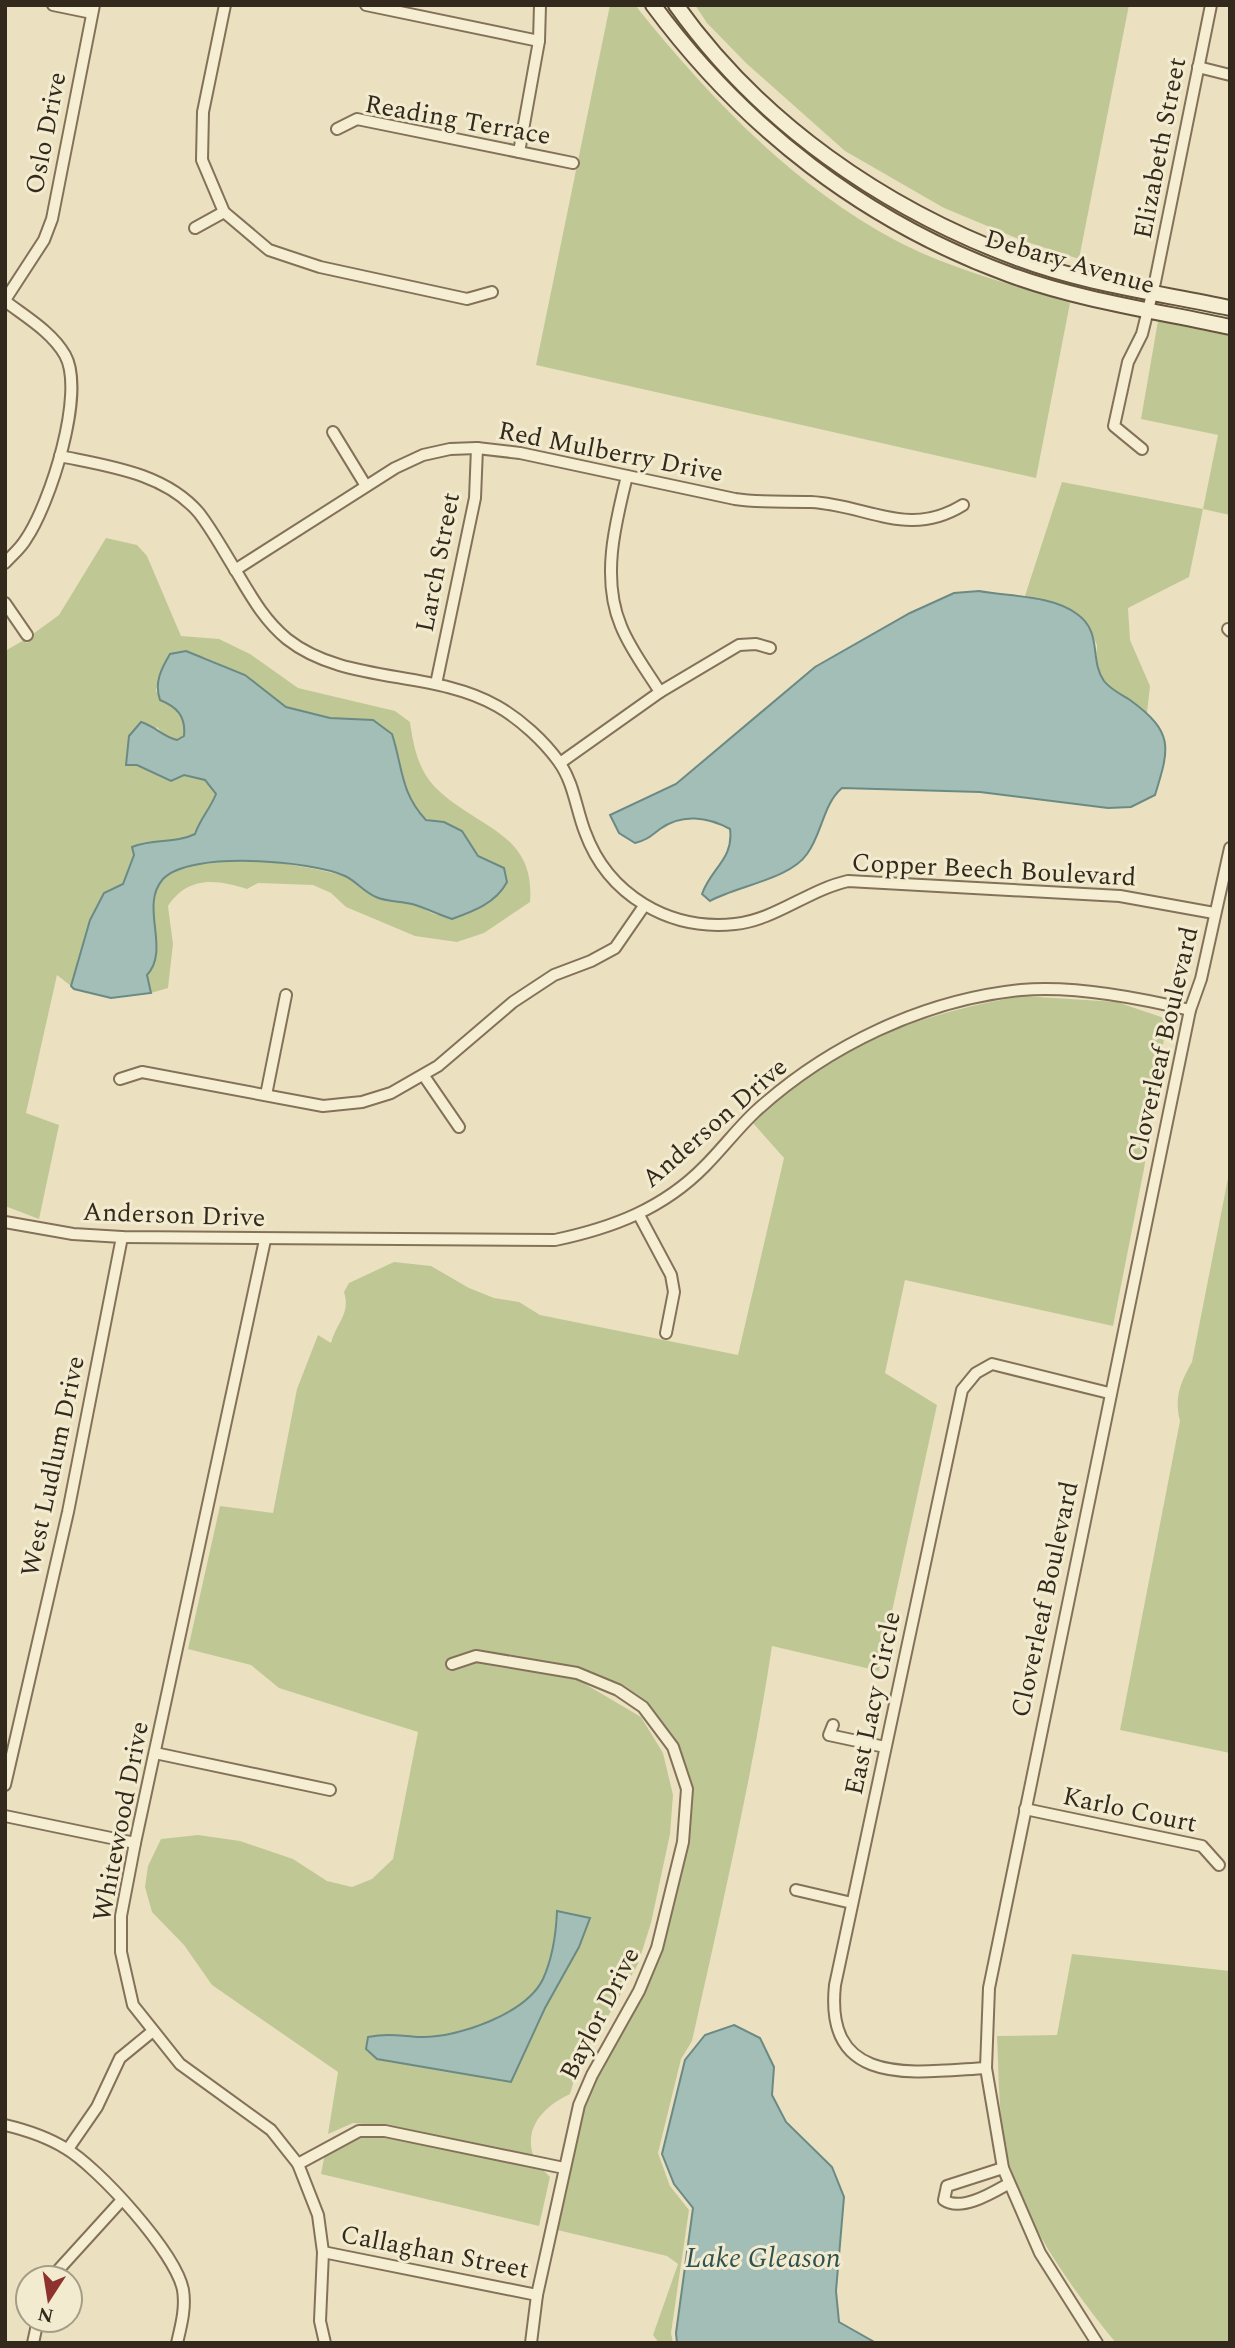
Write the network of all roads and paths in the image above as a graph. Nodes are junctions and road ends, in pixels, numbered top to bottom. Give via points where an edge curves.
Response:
1 (53, 5) edge
2 (225, 5) edge
3 (366, 5) edge
4 (540, 5) edge
5 (653, 5) edge
6 (676, 5) edge
7 (1210, 5) edge
8 (93, 9) edge
9 (539, 41) junction
10 (1198, 67) junction
11 (1230, 75) edge
12 (337, 129) dead end
13 (519, 152) junction
14 (573, 163) dead end
15 (223, 212) junction
16 (195, 228) dead end
17 (492, 292) dead end
18 (1152, 292) junction
19 (5, 300) edge
20 (1230, 308) edge
21 (1147, 309) junction
22 (1230, 327) edge
23 (333, 432) dead end
24 (477, 448) junction
25 (1142, 449) dead end
26 (60, 456) junction
27 (627, 476) junction
28 (366, 486) junction
29 (962, 505) dead end
30 (5, 563) edge
31 (235, 570) junction
32 (5, 603) edge
33 (27, 635) dead end
34 (770, 648) dead end
35 (436, 684) junction
36 (660, 692) junction
37 (560, 763) junction
38 (1230, 848) edge
39 (644, 906) junction
40 (1214, 913) junction
41 (286, 995) dead end
42 (1190, 1010) junction
43 (424, 1076) junction
44 (120, 1079) dead end
45 (266, 1095) junction
46 (459, 1127) dead end
47 (639, 1215) junction
48 (5, 1222) edge
49 (122, 1237) junction
50 (265, 1240) junction
51 (666, 1333) dead end
52 (1109, 1393) junction
53 (452, 1664) dead end
54 (833, 1725) dead end
55 (886, 1747) junction
56 (155, 1753) junction
57 (5, 1785) edge
58 (330, 1790) dead end
59 (1025, 1809) junction
60 (5, 1816) edge
61 (135, 1843) junction
62 (1219, 1864) dead end
63 (796, 1890) dead end
64 (852, 1903) junction
65 (153, 2031) junction
66 (986, 2068) junction
67 (5, 2125) edge
68 (68, 2150) junction
69 (298, 2164) junction
70 (564, 2168) junction
71 (1003, 2168) junction
72 (1008, 2184) junction
73 (121, 2201) junction
74 (323, 2252) junction
75 (64, 2264) edge
76 (537, 2295) junction
77 (177, 2343) edge
78 (325, 2343) edge
79 (531, 2343) edge
80 (1097, 2343) edge

1 - 8 street
2 - 15 street via 203,112 202,160
3 - 9 street
4 - 9 street
5 - 21 main road, Debary Avenue via 734,101 835,186 940,247 998,270
6 - 18 main road, Debary Avenue via 744,85 791,128 903,206 1019,259
7 - 10 street, Elizabeth Street
8 - 19 street, Oslo Drive via 52,219 44,240
9 - 13 street
10 - 11 street
10 - 18 street, Elizabeth Street
12 - 13 street, Reading Terrace via 357,119
13 - 14 street, Reading Terrace
15 - 16 street
15 - 17 street via 269,250 320,267 467,299
18 - 20 main road, Debary Avenue
18 - 21 street, Elizabeth Street
19 - 26 street via 52,338 66,356 73,390
21 - 22 main road, Debary Avenue
21 - 25 street, Elizabeth Street via 1142,334 1128,362 1114,426
23 - 28 street
24 - 27 street, Red Mulberry Drive
24 - 28 street, Red Mulberry Drive via 423,455
24 - 35 street, Larch Street via 475,498
26 - 30 street via 48,495 26,540
26 - 31 street, Copper Beech Boulevard via 135,472 171,490 198,513
27 - 29 street, Red Mulberry Drive via 736,499 810,502 915,520 942,517
27 - 36 street via 614,537 611,587 621,628
28 - 31 street, Red Mulberry Drive
31 - 35 street, Copper Beech Boulevard via 260,612 286,638 313,655
32 - 33 street
34 - 36 street via 739,645
35 - 37 street, Copper Beech Boulevard via 496,705 519,720
36 - 37 street
37 - 39 street, Copper Beech Boulevard via 600,863
38 - 40 street, Cloverleaf Boulevard
39 - 40 street, Copper Beech Boulevard via 691,923 735,924 764,917 833,884 873,881 1120,896
39 - 43 street via 615,948 554,975 513,1002
40 - 42 street, Cloverleaf Boulevard
41 - 45 street
42 - 47 street, Anderson Drive via 1141,998 1023,990 916,1015 812,1067 755,1112 676,1192
42 - 52 street, Cloverleaf Boulevard
43 - 45 street via 391,1093 343,1105 301,1104
43 - 46 street
44 - 45 street via 142,1072
47 - 50 street, Anderson Drive via 588,1233 526,1242
47 - 51 street via 674,1292
48 - 49 street, Anderson Drive
49 - 50 street, Anderson Drive
49 - 57 street, West Ludlum Drive via 68,1513
50 - 56 street, Whitewood Drive
52 - 55 street, East Lacy Circle via 992,1364 976,1373 962,1390
52 - 59 street, Cloverleaf Boulevard
53 - 70 street, Baylor Drive via 476,1656 577,1673 618,1690 643,1707 673,1747 687,1789 683,1842 657,1948 579,2105
54 - 55 street via 829,1735
55 - 64 street, East Lacy Circle
56 - 58 street
56 - 61 street, Whitewood Drive
59 - 62 street, Karlo Court via 1202,1846
59 - 66 street, Cloverleaf Boulevard via 989,1988
60 - 61 street
61 - 65 street, Whitewood Drive via 121,1916 121,1952 133,2005
63 - 64 street
64 - 66 street, East Lacy Circle via 832,2007 845,2047 866,2062 902,2073
65 - 68 street via 120,2058 97,2107
65 - 69 street, Whitewood Drive via 180,2064 271,2130
66 - 71 street, Cloverleaf Boulevard
67 - 68 street
68 - 73 street
69 - 70 street via 359,2131 385,2131
69 - 74 street, Whitewood Drive via 318,2215
70 - 76 street, Baylor Drive
71 - 72 street, Cloverleaf Boulevard
71 - 72 street via 947,2186 944,2200 965,2203
72 - 80 street, Cloverleaf Boulevard via 1040,2253
73 - 75 street
73 - 77 street via 158,2239 174,2264 183,2290
74 - 76 street, Callaghan Street
74 - 78 street, Whitewood Drive via 320,2321
76 - 79 street, Baylor Drive

